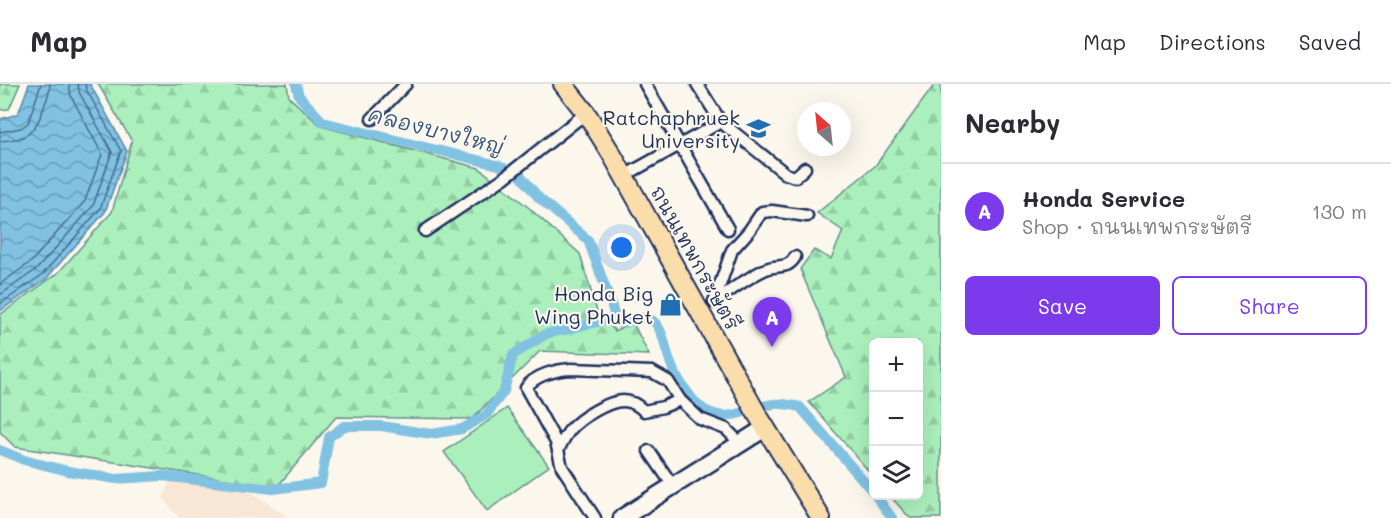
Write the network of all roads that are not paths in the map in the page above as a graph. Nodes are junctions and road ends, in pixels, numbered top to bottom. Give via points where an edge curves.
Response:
1 (406, 84) edge
2 (563, 84) edge
3 (645, 84) edge
4 (697, 84) edge
5 (586, 113) junction
6 (372, 119) dead end
7 (721, 122) junction
8 (679, 144) junction
9 (805, 168) dead end
10 (624, 176) junction
11 (807, 216) dead end
12 (728, 229) dead end
13 (425, 231) dead end
14 (795, 258) dead end
15 (714, 302) junction
16 (699, 313) junction
17 (680, 399) junction
18 (757, 414) junction
19 (740, 443) junction
20 (558, 450) junction
21 (649, 451) dead end
22 (673, 486) junction
23 (595, 518) edge
24 (622, 518) edge
25 (821, 518) edge

1 - 6 street
2 - 5 main road, ถนนเทพกระษัตรี
3 - 8 street
4 - 7 street
5 - 10 main road, ถนนเทพกระษัตรี
5 - 13 street via 509,174
7 - 8 street
7 - 9 street via 786,174 795,177
8 - 10 street
8 - 12 street
10 - 16 main road, ถนนเทพกระษัตรี
11 - 15 street via 762,212 732,250
14 - 15 street via 786,266 760,272
15 - 16 street
16 - 18 main road, ถนนเทพกระษัตรี
17 - 19 street via 700,419 726,429
17 - 20 street via 644,411 637,404 615,402 575,424
17 - 20 street via 668,381 652,372 571,369 543,376 526,388
18 - 19 street
18 - 25 main road, ถนนเทพกระษัตรี
19 - 22 street
20 - 23 street via 562,467
21 - 22 street
22 - 24 street

